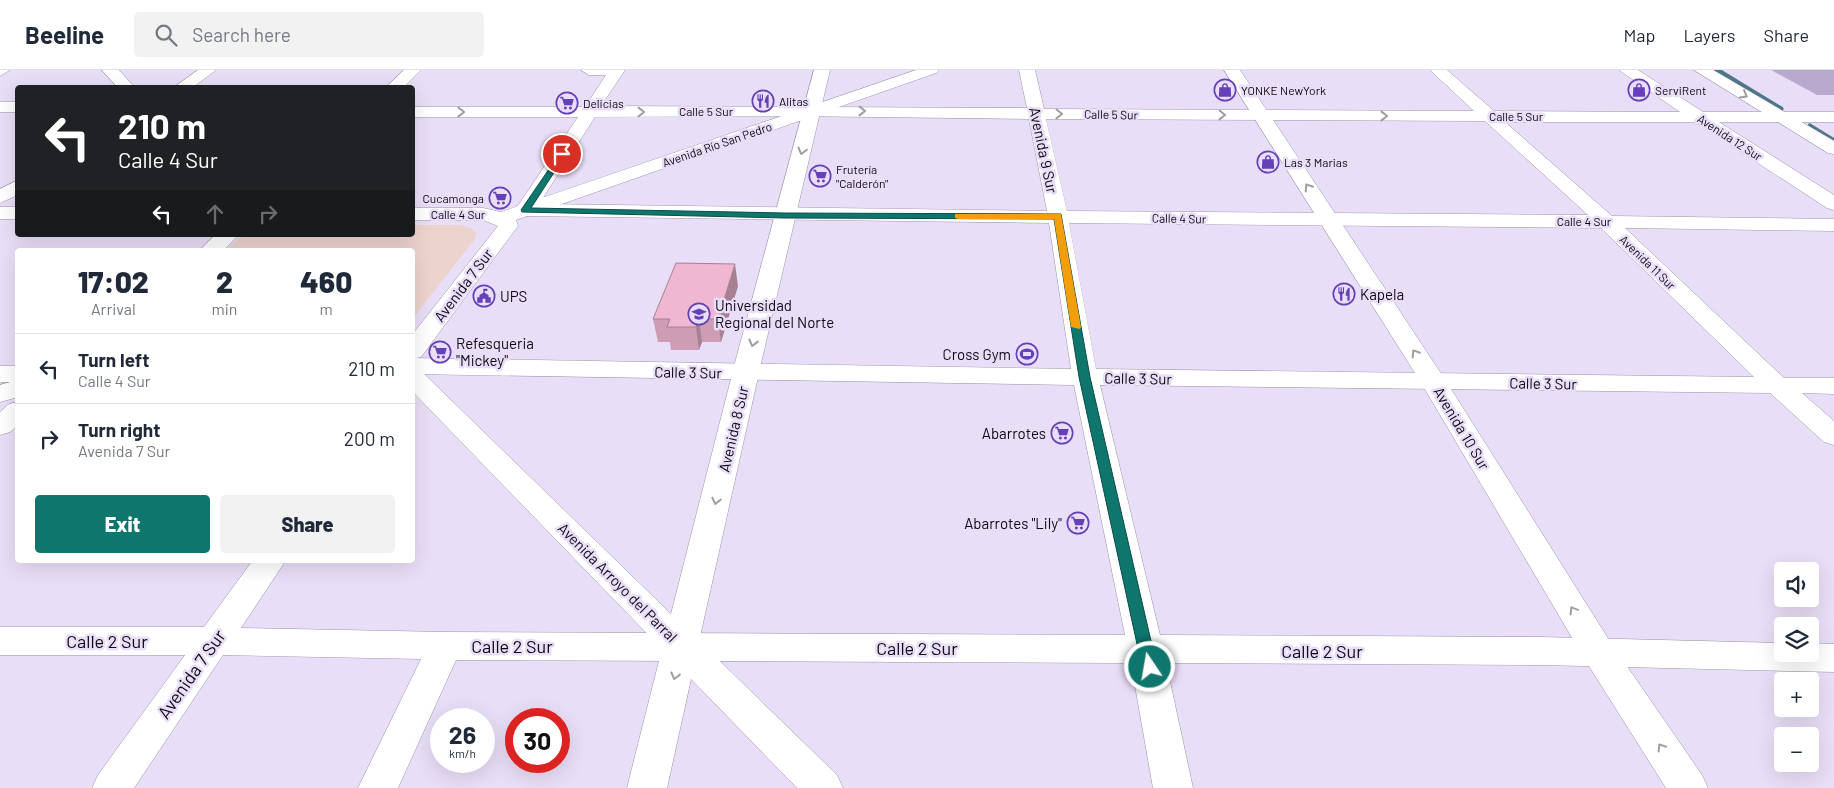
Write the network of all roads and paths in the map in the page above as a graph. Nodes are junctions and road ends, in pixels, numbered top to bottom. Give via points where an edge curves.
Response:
1 (110, 70) edge
2 (208, 70) edge
3 (413, 70) edge
4 (589, 70) edge
5 (617, 70) edge
6 (822, 70) edge
7 (931, 70) edge
8 (1026, 70) edge
9 (1232, 70) edge
10 (1438, 70) edge
11 (1627, 70) edge
12 (1702, 70) edge
13 (1729, 70) edge
14 (124, 85) edge
15 (186, 85) edge
16 (396, 85) edge
17 (0, 107) edge
18 (15, 107) edge
19 (813, 111) junction
20 (415, 112) edge
21 (590, 112) junction
22 (1037, 113) junction
23 (1262, 116) junction
24 (1490, 116) junction
25 (1699, 117) junction
26 (1782, 117) junction
27 (1809, 117) junction
28 (1834, 117) edge
29 (1834, 132) edge
30 (1834, 149) edge
31 (15, 188) edge
32 (0, 197) edge
33 (1834, 204) edge
34 (525, 210) junction
35 (15, 212) edge
36 (0, 213) edge
37 (415, 214) edge
38 (785, 216) junction
39 (1058, 216) junction
40 (502, 218) junction
41 (1330, 220) junction
42 (1606, 221) junction
43 (1834, 225) edge
44 (226, 237) edge
45 (213, 248) edge
46 (415, 348) edge
47 (415, 366) edge
48 (746, 373) junction
49 (0, 374) edge
50 (15, 374) edge
51 (1085, 377) junction
52 (415, 379) edge
53 (1433, 381) junction
54 (1778, 386) junction
55 (1834, 386) edge
56 (15, 389) edge
57 (0, 394) edge
58 (15, 413) edge
59 (0, 426) edge
60 (1834, 436) edge
61 (268, 563) edge
62 (0, 641) edge
63 (215, 641) junction
64 (445, 646) junction
65 (682, 647) junction
66 (1146, 650) junction
67 (1599, 653) junction
68 (1834, 658) edge
69 (112, 788) edge
70 (378, 788) edge
71 (647, 788) edge
72 (823, 788) edge
73 (1174, 788) edge
74 (1688, 788) edge

1 - 14 street
2 - 15 street
3 - 16 street
4 - 5 street
5 - 21 street
6 - 19 street, Avenida 8 Sur
7 - 19 street, Avenida Río San Pedro
8 - 22 street, Avenida 9 Sur
9 - 23 street, Avenida 10 Sur
10 - 24 street, Avenida 11 Sur
11 - 25 street, Avenida 12 Sur
12 -> 26 street
13 - 27 street
17 - 18 street
21 -> 19 street, Calle 5 Sur
19 -> 22 street, Calle 5 Sur
19 - 34 street, Avenida Río San Pedro
19 -> 38 street, Avenida 8 Sur
20 -> 21 street, Calle 5 Sur
21 - 34 street
22 -> 23 street, Calle 5 Sur
22 - 39 street, Avenida 9 Sur
23 -> 24 street, Calle 5 Sur
41 -> 23 street, Avenida 10 Sur
24 - 25 street, Calle 5 Sur
24 - 42 street, Avenida 11 Sur
25 - 26 street, Calle 5 Sur
25 - 33 street, Avenida 12 Sur
26 - 27 street, Calle 5 Sur
26 - 30 street
27 - 28 street, Calle 5 Sur
27 - 29 street
31 - 32 street
34 - 38 street, Calle 4 Sur
34 - 40 street, Avenida Río San Pedro
35 - 36 street
37 - 40 street, Calle 4 Sur via 483,214
38 - 39 street, Calle 4 Sur
38 -> 48 street, Avenida 8 Sur
39 - 41 street, Calle 4 Sur
39 - 51 street, Avenida 9 Sur
40 - 46 street, Avenida 7 Sur via 508,226
41 - 42 street, Calle 4 Sur
53 -> 41 street, Avenida 10 Sur
42 - 43 street, Calle 4 Sur
42 - 54 street, Avenida 11 Sur
44 - 45 street
47 - 48 street, Calle 3 Sur
48 - 51 street, Calle 3 Sur
48 -> 65 street, Avenida 8 Sur
49 - 50 street
51 - 53 street, Calle 3 Sur
51 - 66 street, Avenida 9 Sur
52 - 65 street, Avenida Arroyo del Parral
53 - 54 street, Calle 3 Sur
67 -> 53 street, Avenida 10 Sur
54 - 55 street, Calle 3 Sur
54 - 60 street, Avenida 11 Sur
56 - 57 street
58 - 59 street
61 - 63 street, Avenida 7 Sur
62 - 63 street, Calle 2 Sur
63 - 64 street, Calle 2 Sur
63 - 69 street, Avenida 7 Sur
64 - 65 street, Calle 2 Sur
64 - 70 street
65 - 66 street, Calle 2 Sur
65 -> 71 street, Avenida 8 Sur
65 - 72 street, Avenida Arroyo del Parral
66 - 67 street, Calle 2 Sur
66 - 73 street, Avenida 9 Sur
67 - 68 street, Calle 2 Sur
74 -> 67 street, Avenida 10 Sur

